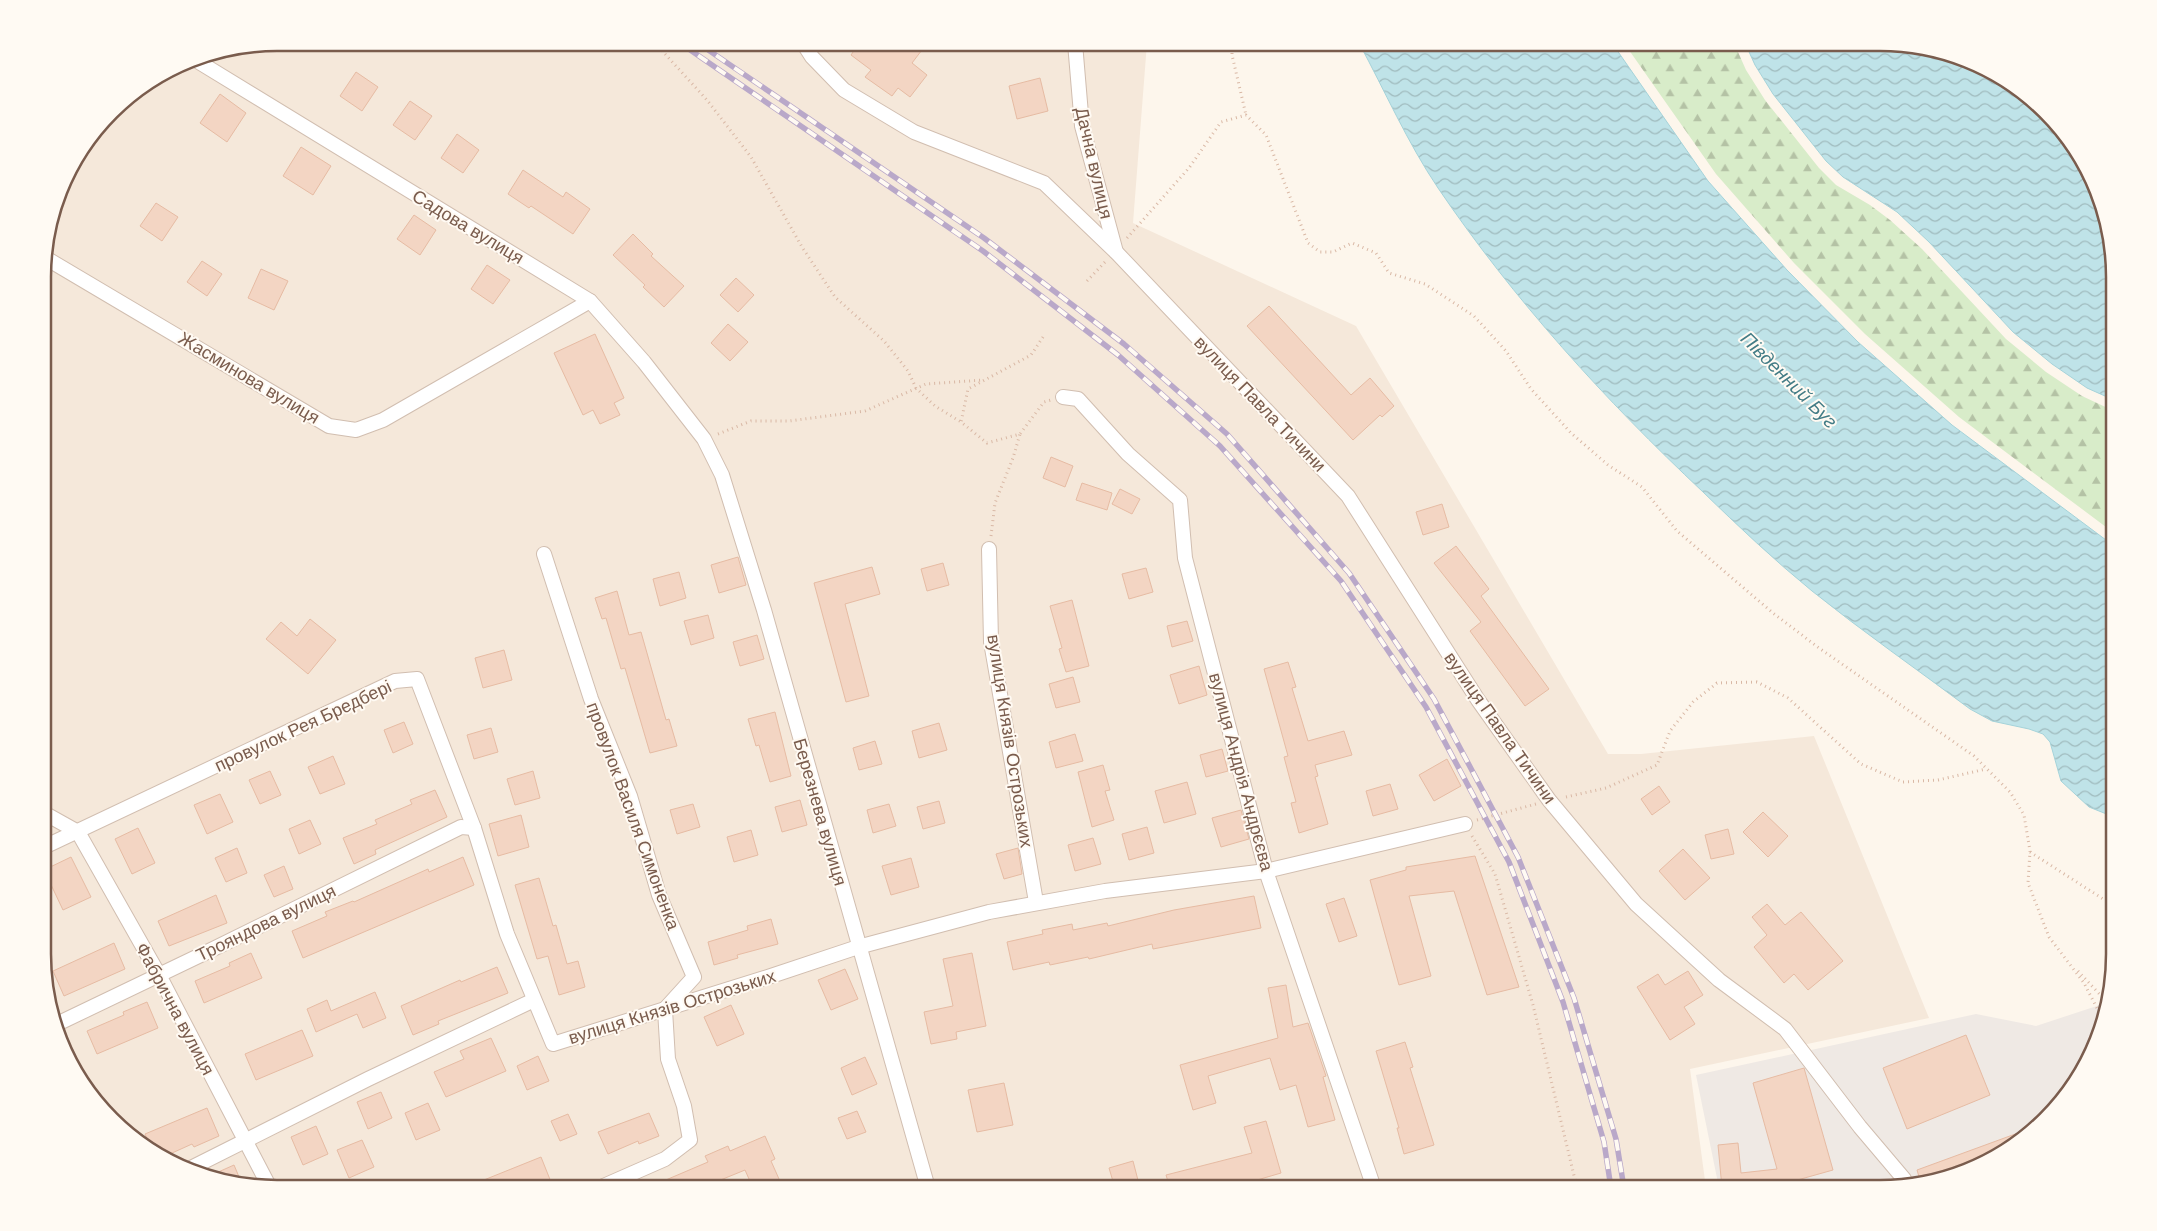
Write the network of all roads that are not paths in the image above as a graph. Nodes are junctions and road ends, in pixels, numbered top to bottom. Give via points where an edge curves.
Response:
1 (808, 51) edge
2 (1076, 51) edge
3 (202, 64) edge
4 (1116, 252) junction
5 (52, 262) edge
6 (590, 301) junction
7 (1064, 397) road end
8 (704, 439) joint
9 (990, 549) road end
10 (544, 554) dead end
11 (51, 817) edge
12 (1465, 824) road end
13 (474, 828) junction
14 (78, 832) junction
15 (51, 844) edge
16 (1266, 871) junction
17 (1036, 902) junction
18 (858, 947) junction
19 (159, 975) junction
20 (534, 1000) junction
21 (665, 1010) junction
22 (62, 1022) edge
23 (245, 1142) junction
24 (197, 1165) edge
25 (1904, 1178) edge
26 (265, 1179) edge
27 (617, 1180) edge
28 (926, 1180) edge
29 (1368, 1180) edge

1 - 4 street, вулиця Павла Тичини via 844,90 914,132 1044,183
2 - 4 street, Дачна вулиця via 1082,126
3 - 6 street, Садова вулиця
4 - 25 street, вулиця Павла Тичини via 1348,496 1478,700 1549,800 1636,904 1719,980 1785,1029
5 - 6 street, Жасминова вулиця via 330,426 356,430 383,420
6 - 8 street, Садова вулиця via 644,362
7 - 16 street, вулиця Андрія Андрєєва via 1078,399 1128,454 1180,500 1185,558
8 - 18 street, Березнева вулиця via 722,475 764,610
9 - 17 street, вулиця Князів Острозьких via 991,642
10 - 21 street, провулок Василя Симоненка via 591,699 630,796 658,895 694,977
11 - 14 street
12 - 16 street, вулиця Князів Острозьких
13 - 14 street, провулок Рея Бредбері via 418,680 395,681
13 - 19 street, Трояндова вулиця via 461,827
13 - 20 street, провулок Рея Бредбері via 507,934
14 - 15 street, провулок Рея Бредбері
14 - 19 street, Фабрична вулиця
16 - 17 street, вулиця Князів Острозьких
16 - 29 street, вулиця Андрія Андрєєва
17 - 18 street, вулиця Князів Острозьких
18 - 21 street, вулиця Князів Острозьких
18 - 28 street, Березнева вулиця
19 - 22 street, Трояндова вулиця
19 - 23 street, Фабрична вулиця
20 - 21 street, вулиця Князів Острозьких via 553,1044
20 - 23 street
21 - 27 street via 668,1059 684,1106 690,1140 665,1159
23 - 24 street
23 - 26 street, Фабрична вулиця

